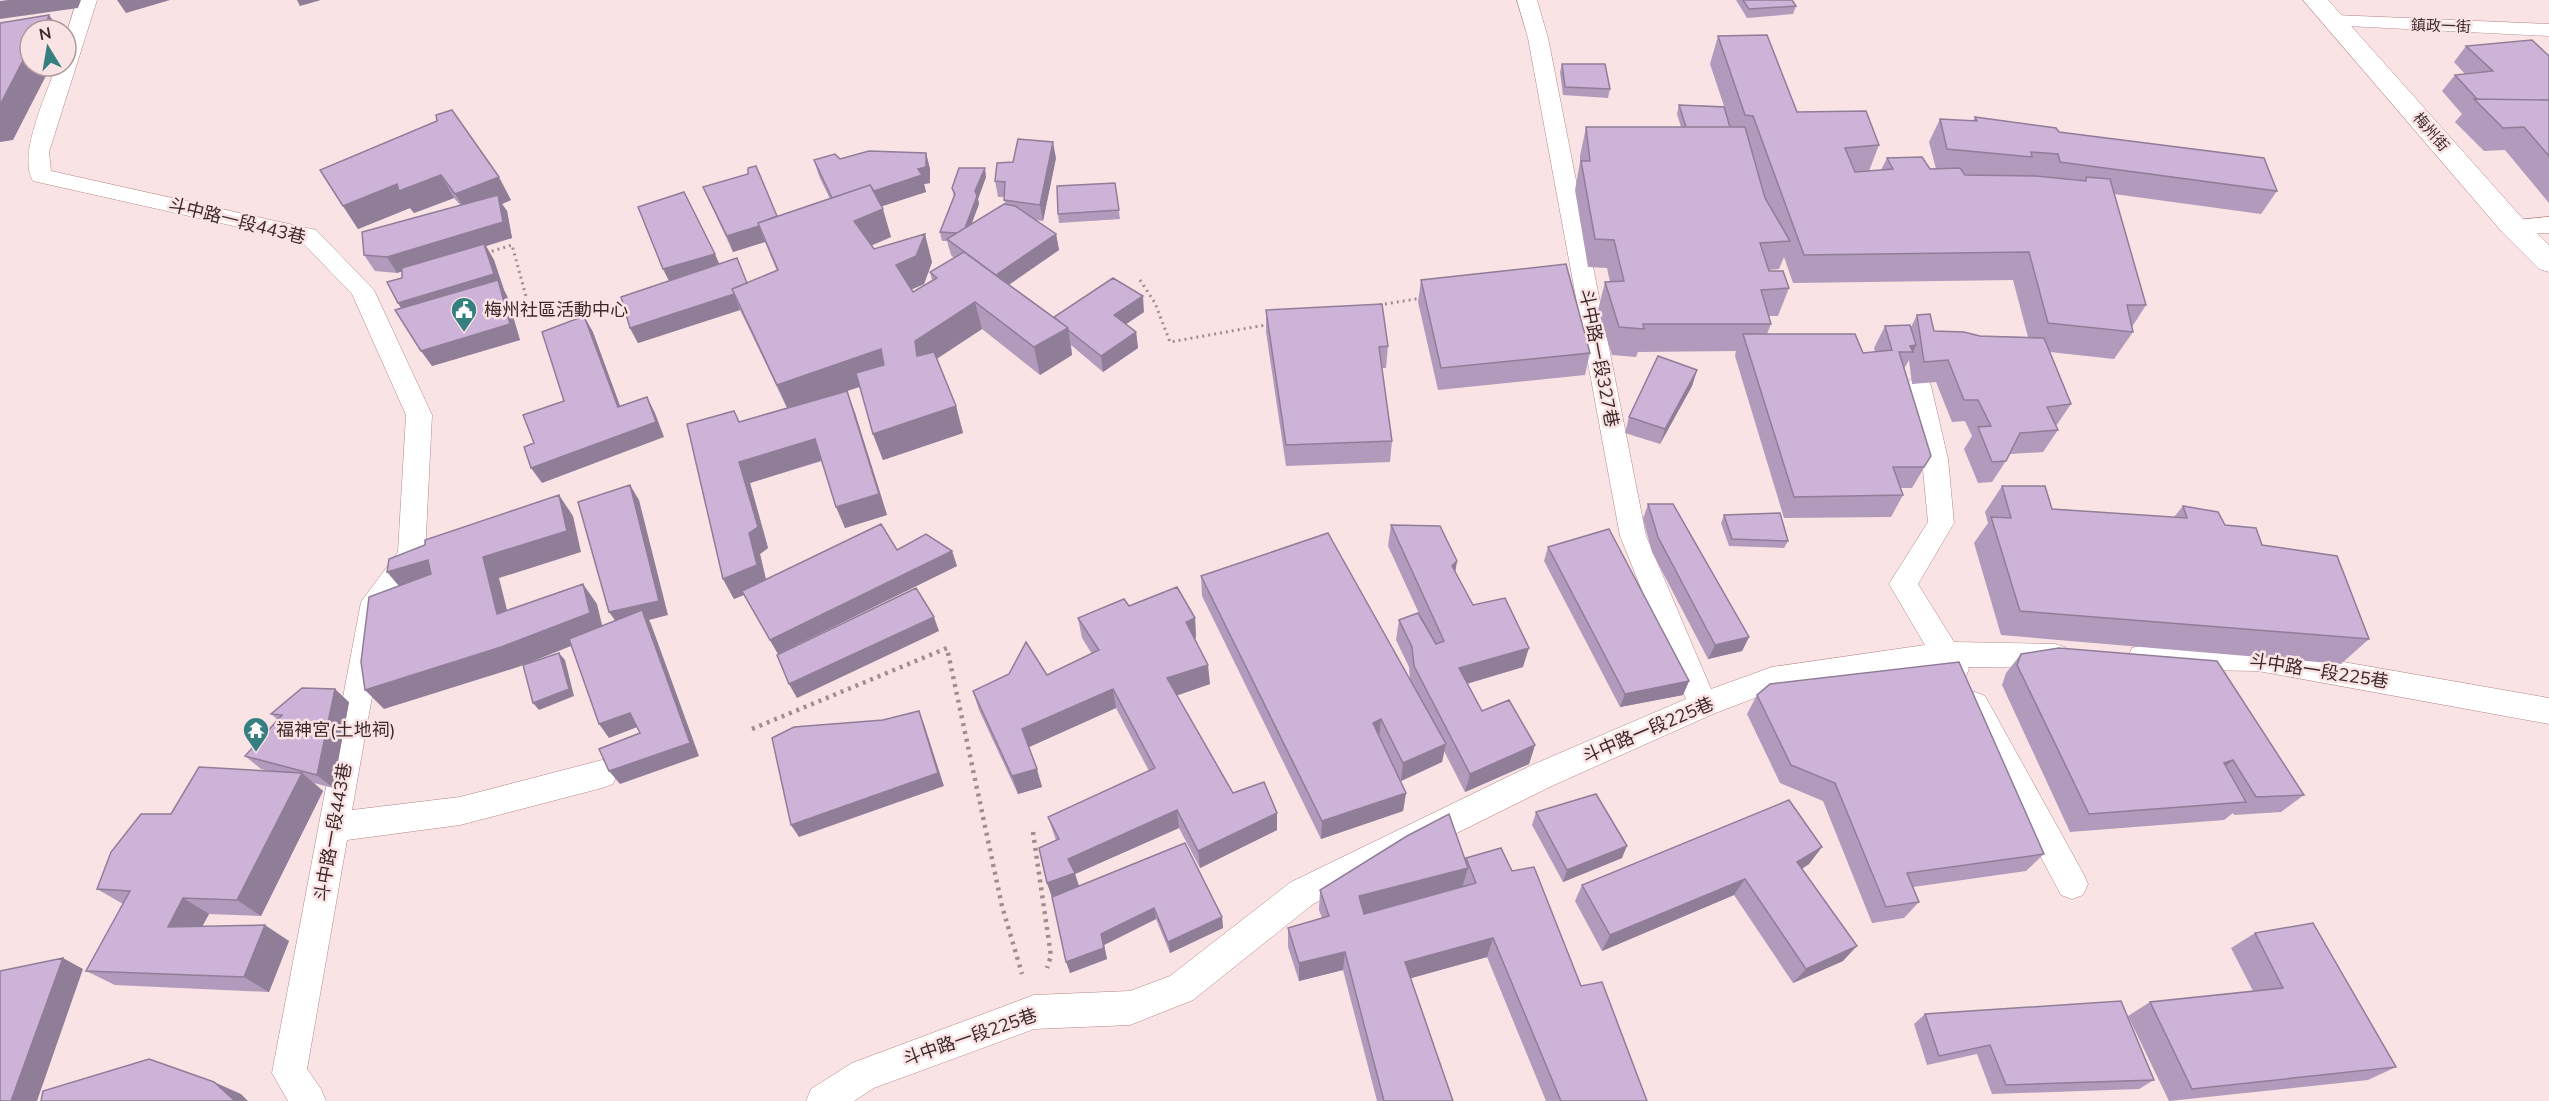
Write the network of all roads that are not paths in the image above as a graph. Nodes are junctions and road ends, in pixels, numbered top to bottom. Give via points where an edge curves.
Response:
1 (87, 0) edge
2 (1527, 0) edge
3 (2315, 0) edge
4 (2334, 21) junction
5 (78, 28) edge
6 (2549, 30) edge
7 (62, 78) edge
8 (2549, 225) edge
9 (2513, 226) junction
10 (2549, 262) edge
11 (1919, 386) dead end
12 (1947, 654) junction
13 (2079, 656) edge
14 (2115, 657) edge
15 (1703, 705) junction
16 (2549, 711) edge
17 (602, 774) edge
18 (334, 826) junction
19 (2072, 884) dead end
20 (309, 1101) edge
21 (823, 1101) edge

1 - 5 lane, 斗中路一段443巷
2 - 15 lane, 斗中路一段327巷 via 1538,38 1634,536
3 - 4 street, 梅州街
4 - 6 lane, 鎮政一街
4 - 9 street, 梅州街
7 - 18 lane, 斗中路一段443巷 via 38,152 41,176 308,235 362,290 419,415 411,555 375,602
8 - 9 lane
9 - 10 street, 梅州街
11 - 12 lane via 1935,459 1941,522 1903,584
12 - 13 lane, 斗中路一段225巷
12 - 15 lane, 斗中路一段225巷 via 1772,679
12 - 19 lane
14 - 16 lane, 斗中路一段225巷 via 2258,659
15 - 21 lane, 斗中路一段225巷 via 1543,775 1302,893 1181,988 1130,1008 1034,1012 864,1075
17 - 18 lane via 460,811
18 - 20 lane, 斗中路一段443巷 via 289,1073

